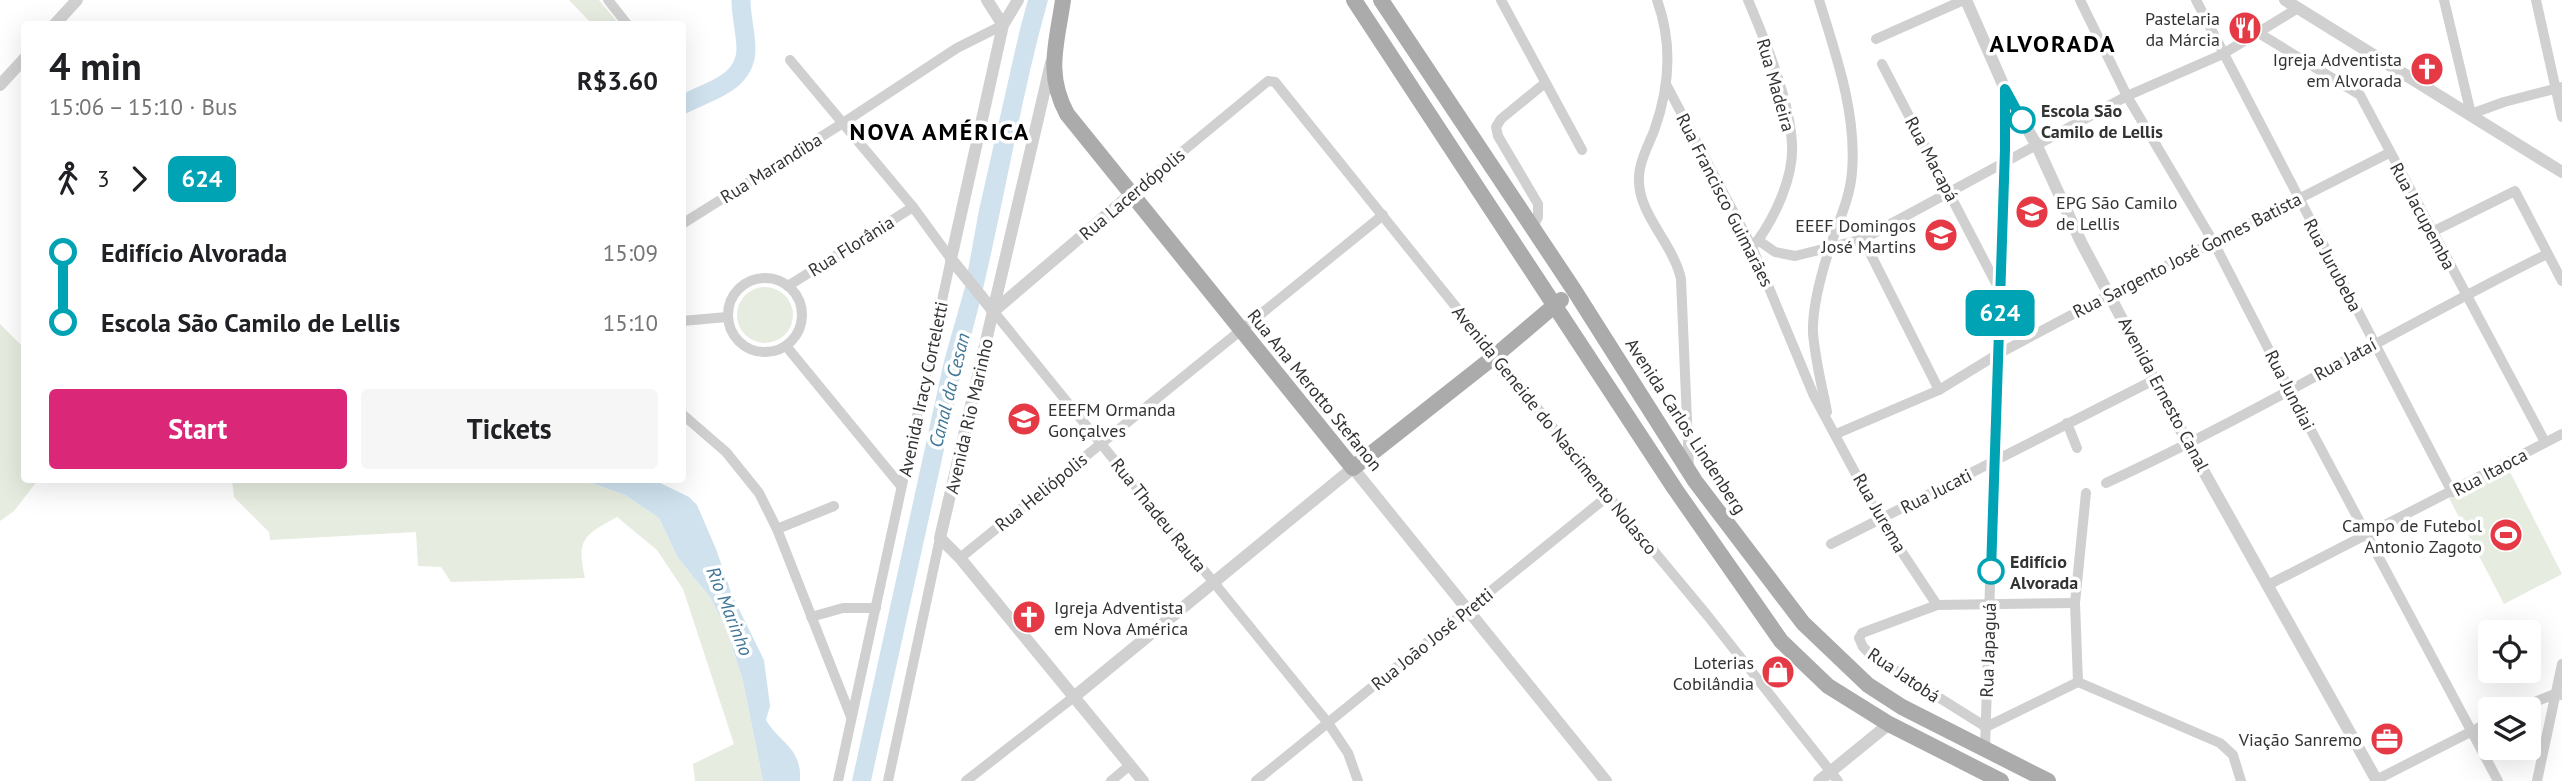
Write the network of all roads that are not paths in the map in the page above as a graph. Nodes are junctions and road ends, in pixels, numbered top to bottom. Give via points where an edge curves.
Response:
1 (78, 0) edge
2 (608, 0) edge
3 (1063, 0) edge
4 (1354, 0) edge
5 (1381, 0) edge
6 (1501, 0) edge
7 (1657, 0) edge
8 (1748, 0) edge
9 (1819, 0) edge
10 (1965, 0) edge
11 (2080, 0) edge
12 (2196, 0) edge
13 (2285, 0) edge
14 (2444, 0) edge
15 (2536, 0) edge
16 (1016, 3) edge
17 (989, 4) edge
18 (2298, 8) junction
19 (58, 21) edge
20 (625, 21) edge
21 (1003, 25) junction
22 (2257, 32) junction
23 (1876, 39) dead end
24 (1054, 53) junction
25 (2223, 54) junction
26 (790, 60) dead end
27 (21, 62) edge
28 (1882, 64) dead end
29 (1272, 81) joint
30 (1545, 83) junction
31 (0, 85) edge
32 (1667, 86) junction
33 (2559, 88) edge
34 (2005, 89) junction
35 (2127, 96) junction
36 (2471, 114) junction
37 (2562, 117) edge
38 (843, 123) junction
39 (2037, 146) junction
40 (1582, 150) dead end
41 (2389, 153) junction
42 (2005, 162) junction
43 (2562, 172) edge
44 (1131, 194) junction
45 (1950, 194) junction
46 (2297, 198) junction
47 (913, 207) junction
48 (1383, 215) junction
49 (686, 221) edge
50 (1532, 230) junction
51 (2432, 232) junction
52 (1863, 239) junction
53 (2214, 243) junction
54 (1755, 244) junction
55 (1830, 246) junction
56 (2547, 254) junction
57 (951, 260) junction
58 (2562, 281) edge
59 (788, 286) junction
60 (1574, 290) junction
61 (2000, 292) junction
62 (2111, 294) junction
63 (2465, 295) junction
64 (1555, 304) junction
65 (994, 312) junction
66 (727, 317) junction
67 (686, 321) edge
68 (1241, 330) junction
69 (2375, 342) junction
70 (786, 345) junction
71 (1998, 354) junction
72 (1495, 356) junction
73 (2154, 380) junction
74 (2289, 389) junction
75 (1940, 390) junction
76 (1814, 396) joint
77 (686, 417) edge
78 (1828, 419) junction
79 (2067, 424) junction
80 (1836, 434) junction
81 (2562, 434) edge
82 (2545, 442) junction
83 (1101, 443) junction
84 (2189, 445) junction
85 (2077, 448) dead end
86 (1995, 461) junction
87 (1353, 468) junction
88 (1689, 472) junction
89 (2106, 483) dead end
90 (901, 486) junction
91 (2452, 492) junction
92 (2086, 493) dead end
93 (1608, 496) junction
94 (834, 506) dead end
95 (1880, 519) junction
96 (777, 529) junction
97 (2365, 533) junction
98 (940, 538) junction
99 (1831, 544) dead end
100 (960, 558) junction
101 (1214, 582) junction
102 (2268, 585) junction
103 (2075, 603) junction
104 (1990, 604) junction
105 (1937, 605) junction
106 (876, 608) junction
107 (1469, 610) junction
108 (811, 617) junction
109 (2562, 664) edge
110 (2078, 682) junction
111 (2558, 694) edge
112 (1075, 696) junction
113 (2541, 700) edge
114 (851, 718) junction
115 (1328, 723) junction
116 (1889, 724) junction
117 (1986, 727) junction
118 (2478, 728) edge
119 (2471, 731) junction
120 (1985, 750) junction
121 (1130, 765) junction
122 (1834, 776) edge
123 (838, 781) edge
124 (888, 781) edge
125 (966, 781) edge
126 (1111, 781) edge
127 (1143, 781) edge
128 (1256, 781) edge
129 (1358, 781) edge
130 (1606, 781) edge
131 (1819, 781) edge
132 (2001, 781) edge
133 (2048, 781) edge
134 (2241, 781) edge
135 (2376, 781) edge
136 (2497, 781) edge
137 (2537, 781) edge

1 - 19 street
2 - 20 street
3 - 24 main road, Rua Ana Merotto Stefanon
4 - 64 main road
5 - 50 main road, Avenida Carlos Lindenberg
6 - 30 street
7 - 32 street, Rua Francisco Guimarães via 1667,41
8 - 54 street, Rua Madeira via 1788,113 1792,145 1782,194
9 - 55 street, Rua Jurema via 1836,55 1853,142 1852,175
10 - 23 street
10 - 34 street, Avenida Ernesto Canal
11 - 35 street, Rua Jundiai
12 - 25 street, Rua Jurubeba
13 - 18 street
14 - 36 street
15 - 33 street
16 - 17 street
16 - 21 street, Avenida Iracy Corteletti
17 - 21 street
18 - 22 street
18 - 36 street
21 - 38 street, Rua Marandiba via 957,48
21 - 57 street, Avenida Iracy Corteletti
22 - 25 street
22 - 41 street, Rua Jacupemba via 2360,95
24 - 44 main road, Rua Ana Merotto Stefanon via 1055,85 1067,114
24 - 65 street, Avenida Rio Marinho
25 - 35 street
25 - 46 street, Rua Jurubeba
26 - 38 street, Rua Thadeu Rauta
27 - 31 street
28 - 45 street, Rua Macapá
29 - 44 street, Rua Lacerdópolis
29 - 48 street, Avenida Geneide do Nascimento Nolasco
30 - 40 street
30 - 50 street via 1496,127 1538,204
32 - 54 street, Rua Francisco Guimarães
32 - 88 street via 1640,169 1639,186 1681,279
33 - 36 street
33 - 37 street
34 - 39 street, Avenida Ernesto Canal
34 - 42 street, Rua Japaguá
35 - 39 street
35 - 53 street, Rua Jundiai
36 - 43 street
38 - 47 street, Rua Thadeu Rauta
38 - 49 street, Rua Marandiba
39 - 42 street
39 - 62 street, Avenida Ernesto Canal
41 - 46 street, Rua Sargento José Gomes Batista
41 - 51 street, Rua Jacupemba
42 - 45 street
42 - 61 street, Rua Japaguá
44 - 65 street, Rua Lacerdópolis
44 - 68 main road, Rua Ana Merotto Stefanon
45 - 52 street
45 - 61 street, Rua Macapá
46 - 53 street, Rua Sargento José Gomes Batista
46 - 69 street, Rua Jurubeba
47 - 57 street, Rua Thadeu Rauta
47 - 59 street, Rua Florânia
48 - 68 street, Rua Heliópolis
48 - 72 street, Avenida Geneide do Nascimento Nolasco
50 - 60 main road, Avenida Carlos Lindenberg
51 - 56 street via 2515,191
51 - 63 street, Rua Jacupemba
52 - 55 street
52 - 75 street
53 - 62 street, Rua Sargento José Gomes Batista
53 - 74 street, Rua Jundiai
54 - 55 street via 1795,256
54 - 76 street, Rua Francisco Guimarães
55 - 78 street, Rua Jurema via 1813,330
56 - 58 street
56 - 63 street, Rua Jataí
57 - 65 street, Rua Thadeu Rauta
57 - 90 street, Avenida Iracy Corteletti
59 - 66 street via 768,278 747,282 732,297
59 - 70 street via 802,311 799,330
60 - 64 main road
60 - 88 main road, Avenida Carlos Lindenberg
61 - 71 street, Rua Japaguá
62 - 71 street, Rua Sargento José Gomes Batista
62 - 73 street, Avenida Ernesto Canal
63 - 69 street, Rua Jataí
63 - 82 street, Rua Jacupemba
64 - 72 main road
64 - 116 main road via 1781,641 1828,686
65 - 83 street, Rua Thadeu Rauta
65 - 98 street, Avenida Rio Marinho
66 - 67 street
66 - 70 street via 729,328 743,346 765,352
68 - 83 street, Rua Heliópolis
68 - 87 main road, Rua Ana Merotto Stefanon
69 - 74 street, Rua Jataí
69 - 91 street, Rua Jurubeba
70 - 90 street
71 - 75 street, Rua Sargento José Gomes Batista
71 - 86 street, Rua Japaguá
72 - 87 main road
72 - 93 street, Avenida Geneide do Nascimento Nolasco
73 - 79 street, Rua Jucati
73 - 84 street, Avenida Ernesto Canal
74 - 84 street, Rua Jataí
74 - 97 street, Rua Jundiai
75 - 80 street, Rua Sargento José Gomes Batista
76 - 78 street, Rua Jurema
77 - 96 street via 742,469
78 - 80 street, Rua Jurema
79 - 85 street
79 - 86 street, Rua Jucati
80 - 95 street, Rua Jurema
81 - 82 street, Rua Itaoca
82 - 91 street, Rua Itaoca
83 - 100 street, Rua Heliópolis
83 - 101 street, Rua Thadeu Rauta
84 - 89 street, Rua Jataí
84 - 102 street, Avenida Ernesto Canal
86 - 95 street, Rua Jucati
86 - 104 street, Rua Japaguá
87 - 101 street
87 - 107 street, Rua Ana Merotto Stefanon
88 - 120 main road, Avenida Carlos Lindenberg via 1803,623 1833,653 1879,693
90 - 106 street, Avenida Iracy Corteletti
91 - 97 street, Rua Itaoca
92 - 103 street
93 - 107 street, Rua João José Pretti
93 - 122 street, Avenida Geneide do Nascimento Nolasco
94 - 96 street
95 - 99 street, Rua Jucati
95 - 105 street, Rua Jurema
96 - 108 street
97 - 102 street, Rua Itaoca
97 - 119 street, Rua Jundiai
98 - 100 street
98 - 124 street, Avenida Rio Marinho
100 - 112 street
101 - 112 street
101 - 115 street, Rua Thadeu Rauta
102 - 135 street, Avenida Ernesto Canal
103 - 104 street, Rua Jatobá
103 - 110 street
104 - 105 street, Rua Jatobá
104 - 117 street, Rua Japaguá
105 - 117 street, Rua Jatobá via 1859,638 1871,655
106 - 108 street via 843,608
106 - 114 street, Avenida Iracy Corteletti
107 - 115 street, Rua João José Pretti
107 - 130 street, Rua Ana Merotto Stefanon
108 - 114 street
109 - 111 street
110 - 117 street
110 - 134 street via 2220,743 2233,755
111 - 113 street
111 - 137 street
112 - 121 street
112 - 125 street
114 - 123 street, Avenida Iracy Corteletti
115 - 128 street, Rua João José Pretti
115 - 129 street, Rua Thadeu Rauta via 1348,753
116 - 122 street
116 - 132 main road
117 - 120 street, Rua Japaguá
118 - 119 street
119 - 135 street
119 - 136 street, Rua Jundiai
120 - 133 main road, Avenida Carlos Lindenberg
121 - 126 street
121 - 127 street
122 - 131 street

